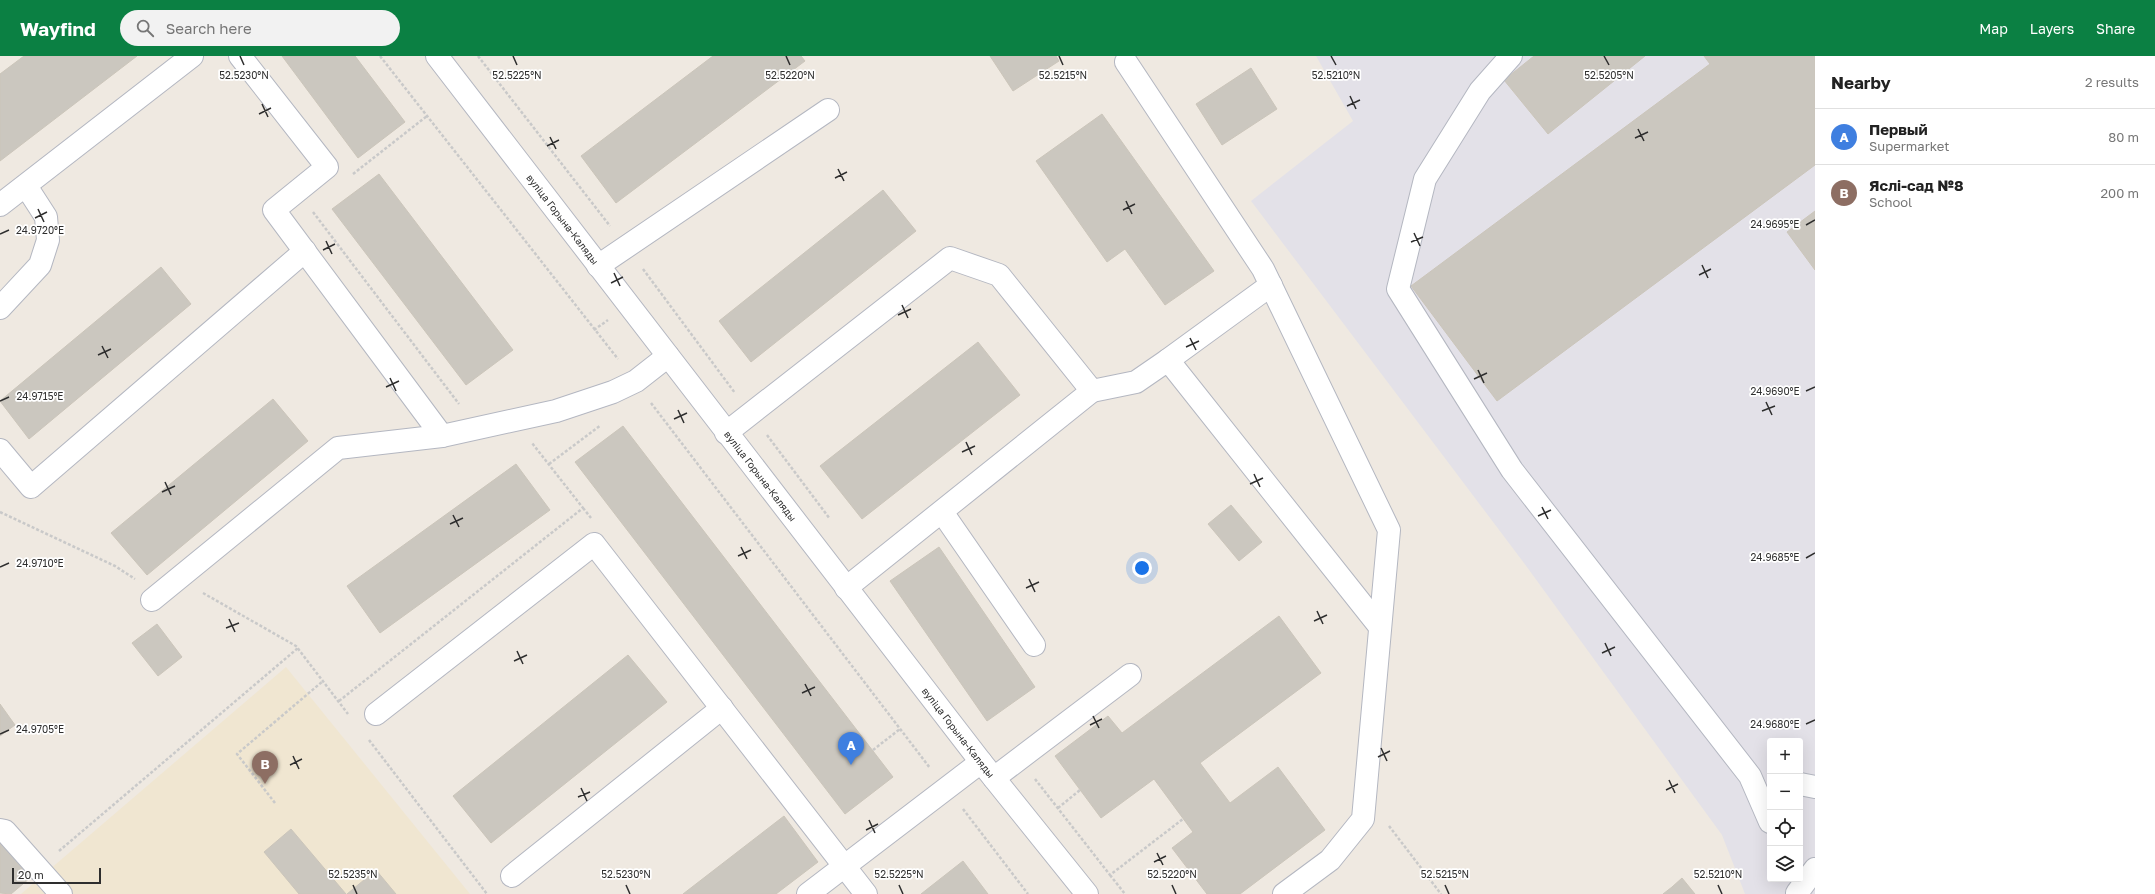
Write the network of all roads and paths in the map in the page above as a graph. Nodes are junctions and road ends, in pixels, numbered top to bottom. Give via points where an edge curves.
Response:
1 (192, 56) edge
2 (240, 56) edge
3 (380, 56) edge
4 (437, 56) edge
5 (478, 56) edge
6 (1511, 56) edge
7 (1126, 62) dead end
8 (828, 110) dead end
9 (427, 116) junction
10 (349, 178) dead end
11 (26, 186) junction
12 (0, 206) edge
13 (310, 208) dead end
14 (626, 247) junction
15 (305, 251) junction
16 (598, 266) junction
17 (1271, 285) junction
18 (0, 308) edge
19 (668, 356) junction
20 (1168, 360) junction
21 (636, 381) junction
22 (1092, 391) junction
23 (751, 413) junction
24 (514, 420) junction
25 (606, 422) dead end
26 (478, 428) junction
27 (726, 433) junction
28 (442, 436) junction
29 (0, 450) edge
30 (549, 464) junction
31 (0, 512) edge
32 (942, 512) junction
33 (831, 520) dead end
34 (179, 578) junction
35 (846, 588) junction
36 (155, 597) joint
37 (1380, 627) junction
38 (1034, 646) dead end
39 (298, 648) junction
40 (1130, 675) dead end
41 (323, 681) junction
42 (339, 701) junction
43 (722, 708) junction
44 (376, 714) dead end
45 (353, 720) dead end
46 (900, 730) junction
47 (367, 739) dead end
48 (873, 750) dead end
49 (1019, 759) junction
50 (987, 770) junction
51 (1760, 778) edge
52 (1803, 785) edge
53 (1815, 787) edge
54 (946, 789) junction
55 (1080, 790) dead end
56 (1365, 796) junction
57 (275, 803) dead end
58 (1058, 808) junction
59 (1767, 810) edge
60 (1183, 819) dead end
61 (0, 830) edge
62 (844, 866) junction
63 (39, 869) junction
64 (1815, 869) edge
65 (1110, 875) junction
66 (512, 876) dead end
67 (1795, 889) edge
68 (61, 894) edge
69 (487, 894) edge
70 (808, 894) edge
71 (866, 894) edge
72 (1028, 894) edge
73 (1088, 894) edge
74 (1126, 894) edge
75 (1284, 894) edge
76 (1441, 894) edge

1 - 11 street
2 - 15 street via 327,167 274,210
3 - 9 path
4 - 16 street, вуліца Горына-Каляды
5 - 14 path
6 - 51 street via 1480,91 1425,179 1398,289 1512,470
7 - 17 street via 1263,269
8 - 14 street
9 - 10 path
9 - 21 path
11 - 12 street
11 - 18 street via 46,217 48,240 40,265
13 - 26 path
14 - 16 street
14 - 23 path
15 - 28 street
15 - 29 street via 31,487
16 - 19 street, вуліца Горына-Каляды
17 - 20 street
17 - 37 street via 1389,530
19 - 21 street
19 - 27 street, вуліца Горына-Каляды
20 - 22 street via 1136,382
20 - 37 street
21 - 24 street via 613,392 556,411
21 - 46 path
22 - 23 street via 999,275 950,258
22 - 32 street
23 - 27 street
23 - 33 path
24 - 26 street
24 - 30 path
25 - 30 path
26 - 28 street
27 - 35 street, вуліца Горына-Каляды
28 - 34 street via 338,448
30 - 42 path via 583,508
31 - 36 path via 115,566
32 - 35 street
32 - 38 street
34 - 36 street
34 - 39 path
35 - 50 street, вуліца Горына-Каляды
37 - 56 street
39 - 41 path
39 - 63 path
40 - 49 street
41 - 42 path
41 - 57 path via 238,754
42 - 45 path
43 - 44 street via 594,544
43 - 62 street
43 - 66 street
46 - 48 path
46 - 54 path
47 - 69 path
49 - 50 street
49 - 58 path
50 - 54 street
50 - 73 street, вуліца Горына-Каляды
51 - 59 street
52 - 53 street
54 - 62 street
54 - 72 path
55 - 58 path
56 - 75 street via 1363,819 1330,860
56 - 76 path
58 - 65 path
60 - 65 path
61 - 63 street via 5,830
62 - 70 street
62 - 71 street
63 - 68 street
64 - 67 street
65 - 74 path

